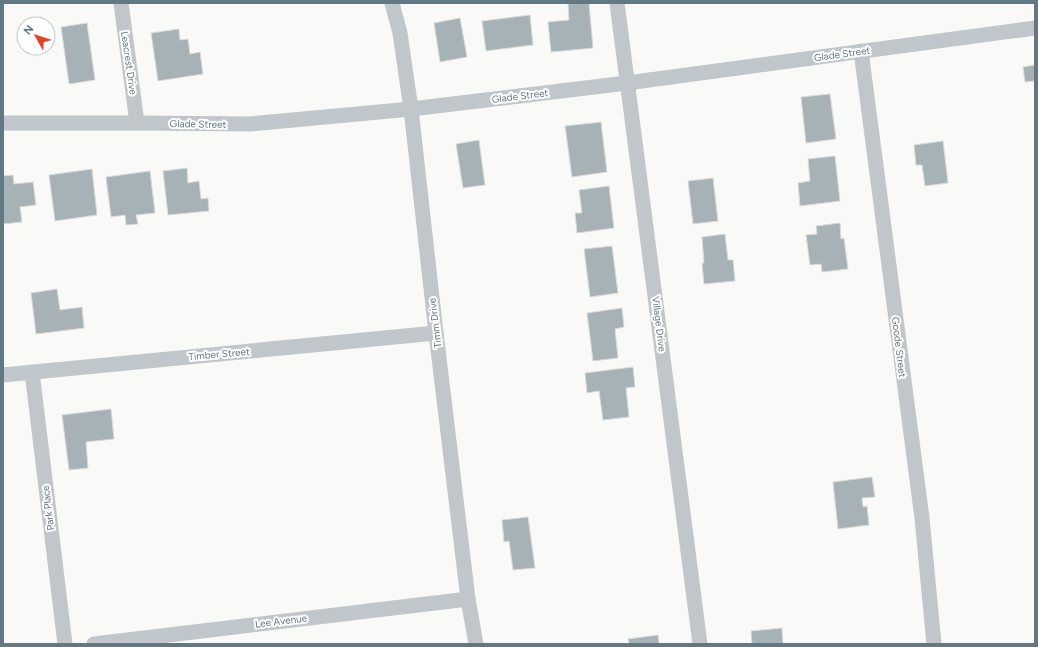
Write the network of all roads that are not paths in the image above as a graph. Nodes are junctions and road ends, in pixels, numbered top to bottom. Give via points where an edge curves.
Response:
1 (121, 3) edge
2 (392, 3) edge
3 (617, 3) edge
4 (1035, 28) edge
5 (861, 51) junction
6 (627, 83) junction
7 (411, 109) junction
8 (137, 123) junction
9 (3, 124) edge
10 (436, 333) junction
11 (32, 372) junction
12 (3, 375) edge
13 (468, 599) junction
14 (65, 644) edge
15 (94, 644) edge
16 (476, 644) edge
17 (700, 644) edge
18 (934, 644) edge

1 - 8 street, Leacrest Drive
2 - 7 street, Timm Drive via 400,33
3 - 6 street, Village Drive
4 - 5 street, Glade Street
5 - 6 street, Glade Street
5 - 18 street, Goode Street via 922,518
6 - 7 street, Glade Street
6 - 17 street, Village Drive
7 - 8 street, Glade Street via 250,124
7 - 10 street, Timm Drive
8 - 9 street, Glade Street
10 - 11 street, Timber Street
10 - 13 street, Timm Drive
11 - 12 street, Timber Street
11 - 14 street, Park Place
13 - 15 street, Lee Avenue
13 - 16 street, Timm Drive

